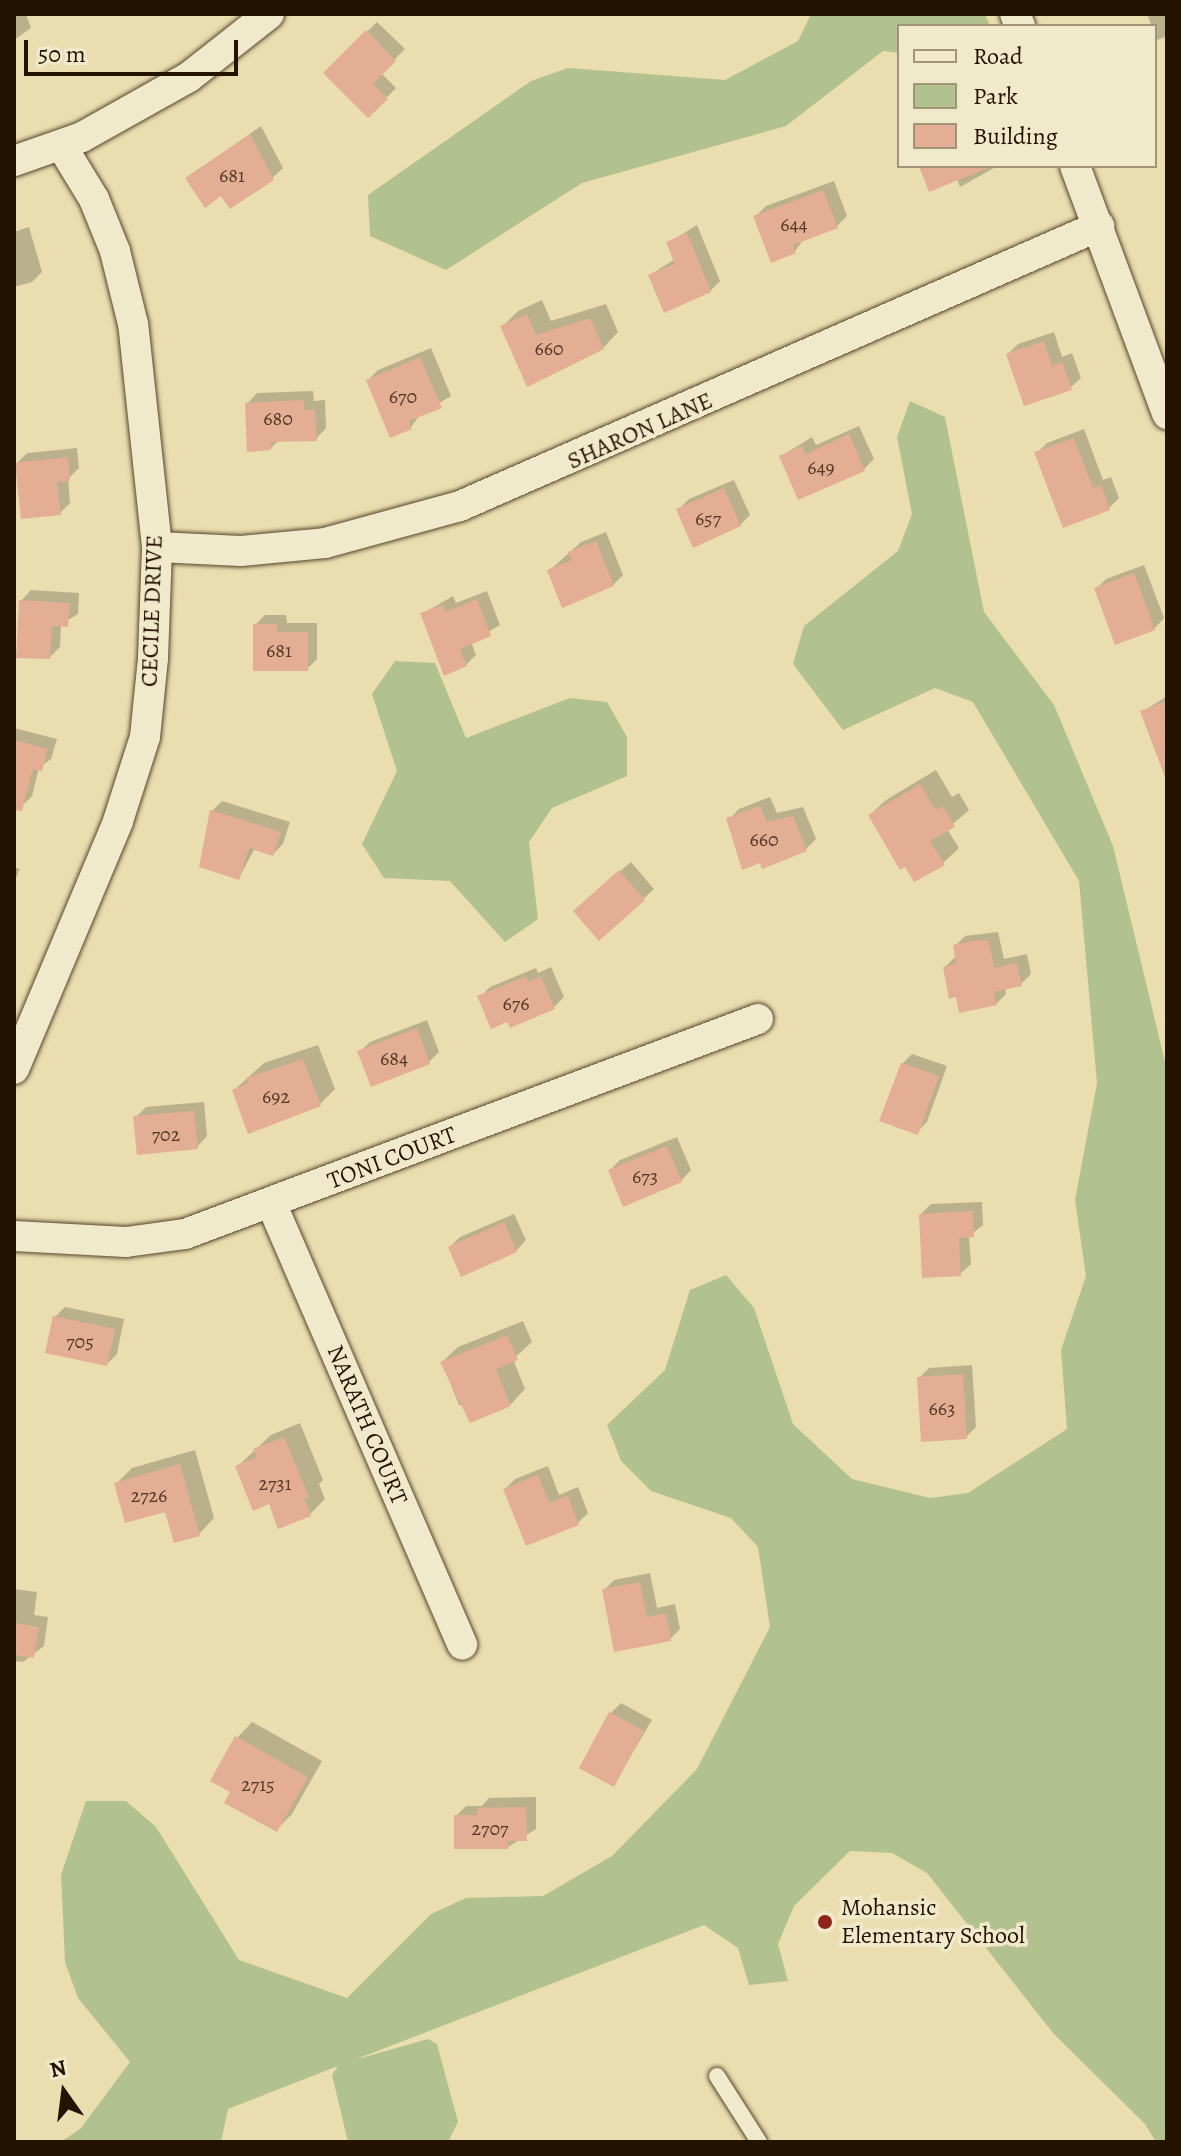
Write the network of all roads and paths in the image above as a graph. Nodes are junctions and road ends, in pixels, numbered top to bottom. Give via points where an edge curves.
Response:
1 (269, 14) edge
2 (61, 145) junction
3 (14, 161) edge
4 (1076, 168) edge
5 (1099, 226) junction
6 (1167, 414) edge
7 (157, 547) junction
8 (758, 1019) dead end
9 (14, 1069) edge
10 (272, 1205) junction
11 (14, 1236) edge
12 (462, 1645) dead end
13 (717, 2076) dead end
14 (759, 2142) edge

1 - 2 street via 189,77
2 - 3 street
2 - 7 street, CECILE DRIVE via 94,199 115,251 133,324
4 - 5 street
5 - 6 street
5 - 7 street, SHARON LANE via 460,506 325,543 241,551
7 - 9 street, CECILE DRIVE via 145,737 118,821
8 - 10 street, TONI COURT
10 - 11 street, TONI COURT via 185,1234 126,1242
10 - 12 street, NARATH COURT
13 - 14 lane

